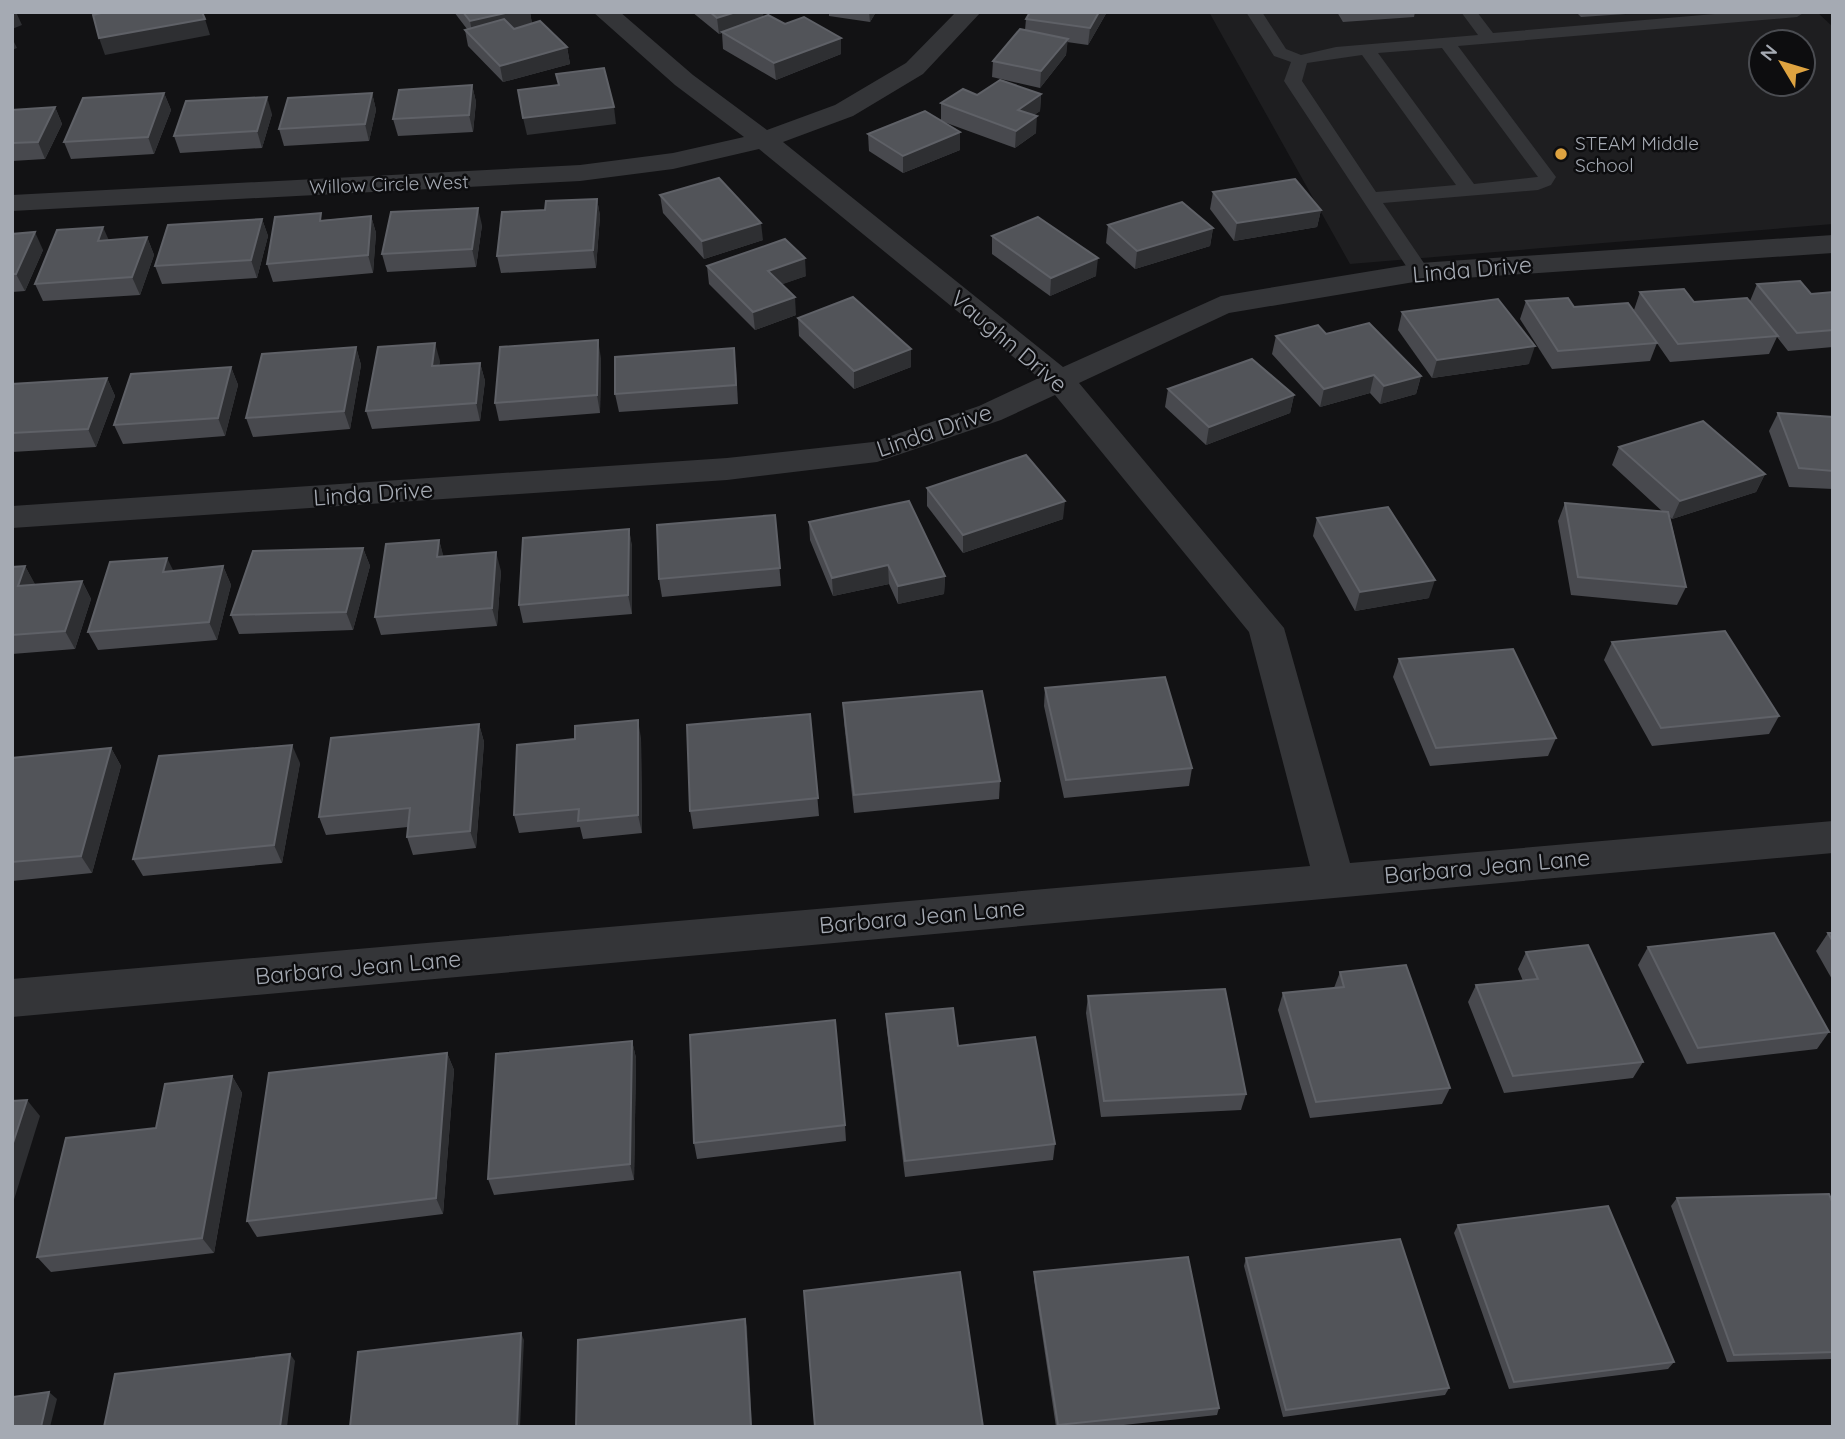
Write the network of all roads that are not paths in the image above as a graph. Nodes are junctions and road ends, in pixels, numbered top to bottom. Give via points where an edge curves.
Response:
1 (605, 12) edge
2 (969, 12) edge
3 (1254, 12) edge
4 (1469, 12) edge
5 (1797, 12) edge
6 (1768, 13) edge
7 (1489, 39) junction
8 (1446, 42) junction
9 (1366, 49) junction
10 (1300, 60) junction
11 (763, 139) junction
12 (1469, 190) junction
13 (1371, 198) junction
14 (12, 203) edge
15 (1833, 244) edge
16 (1420, 272) junction
17 (1060, 380) junction
18 (12, 517) edge
19 (1833, 837) edge
20 (1334, 879) junction
21 (12, 998) edge

1 - 11 street, Vaughn Drive via 684,80
2 - 11 street, Willow Circle West via 921,65 880,93 828,118
3 - 10 lane via 1280,52
4 - 7 lane
5 - 6 lane
6 - 7 lane
7 - 8 lane
8 - 9 lane
8 - 12 lane via 1547,177 1538,184
9 - 10 lane
9 - 12 lane
10 - 13 lane via 1293,81
11 - 14 street, Willow Circle West via 682,161 512,179
11 - 17 street, Vaughn Drive
12 - 13 lane
13 - 16 lane
15 - 16 street, Linda Drive
16 - 17 street, Linda Drive via 1221,305
17 - 18 street, Linda Drive via 990,413 877,452 713,470
17 - 20 street, Vaughn Drive via 1266,628
19 - 20 street, Barbara Jean Lane
20 - 21 street, Barbara Jean Lane

